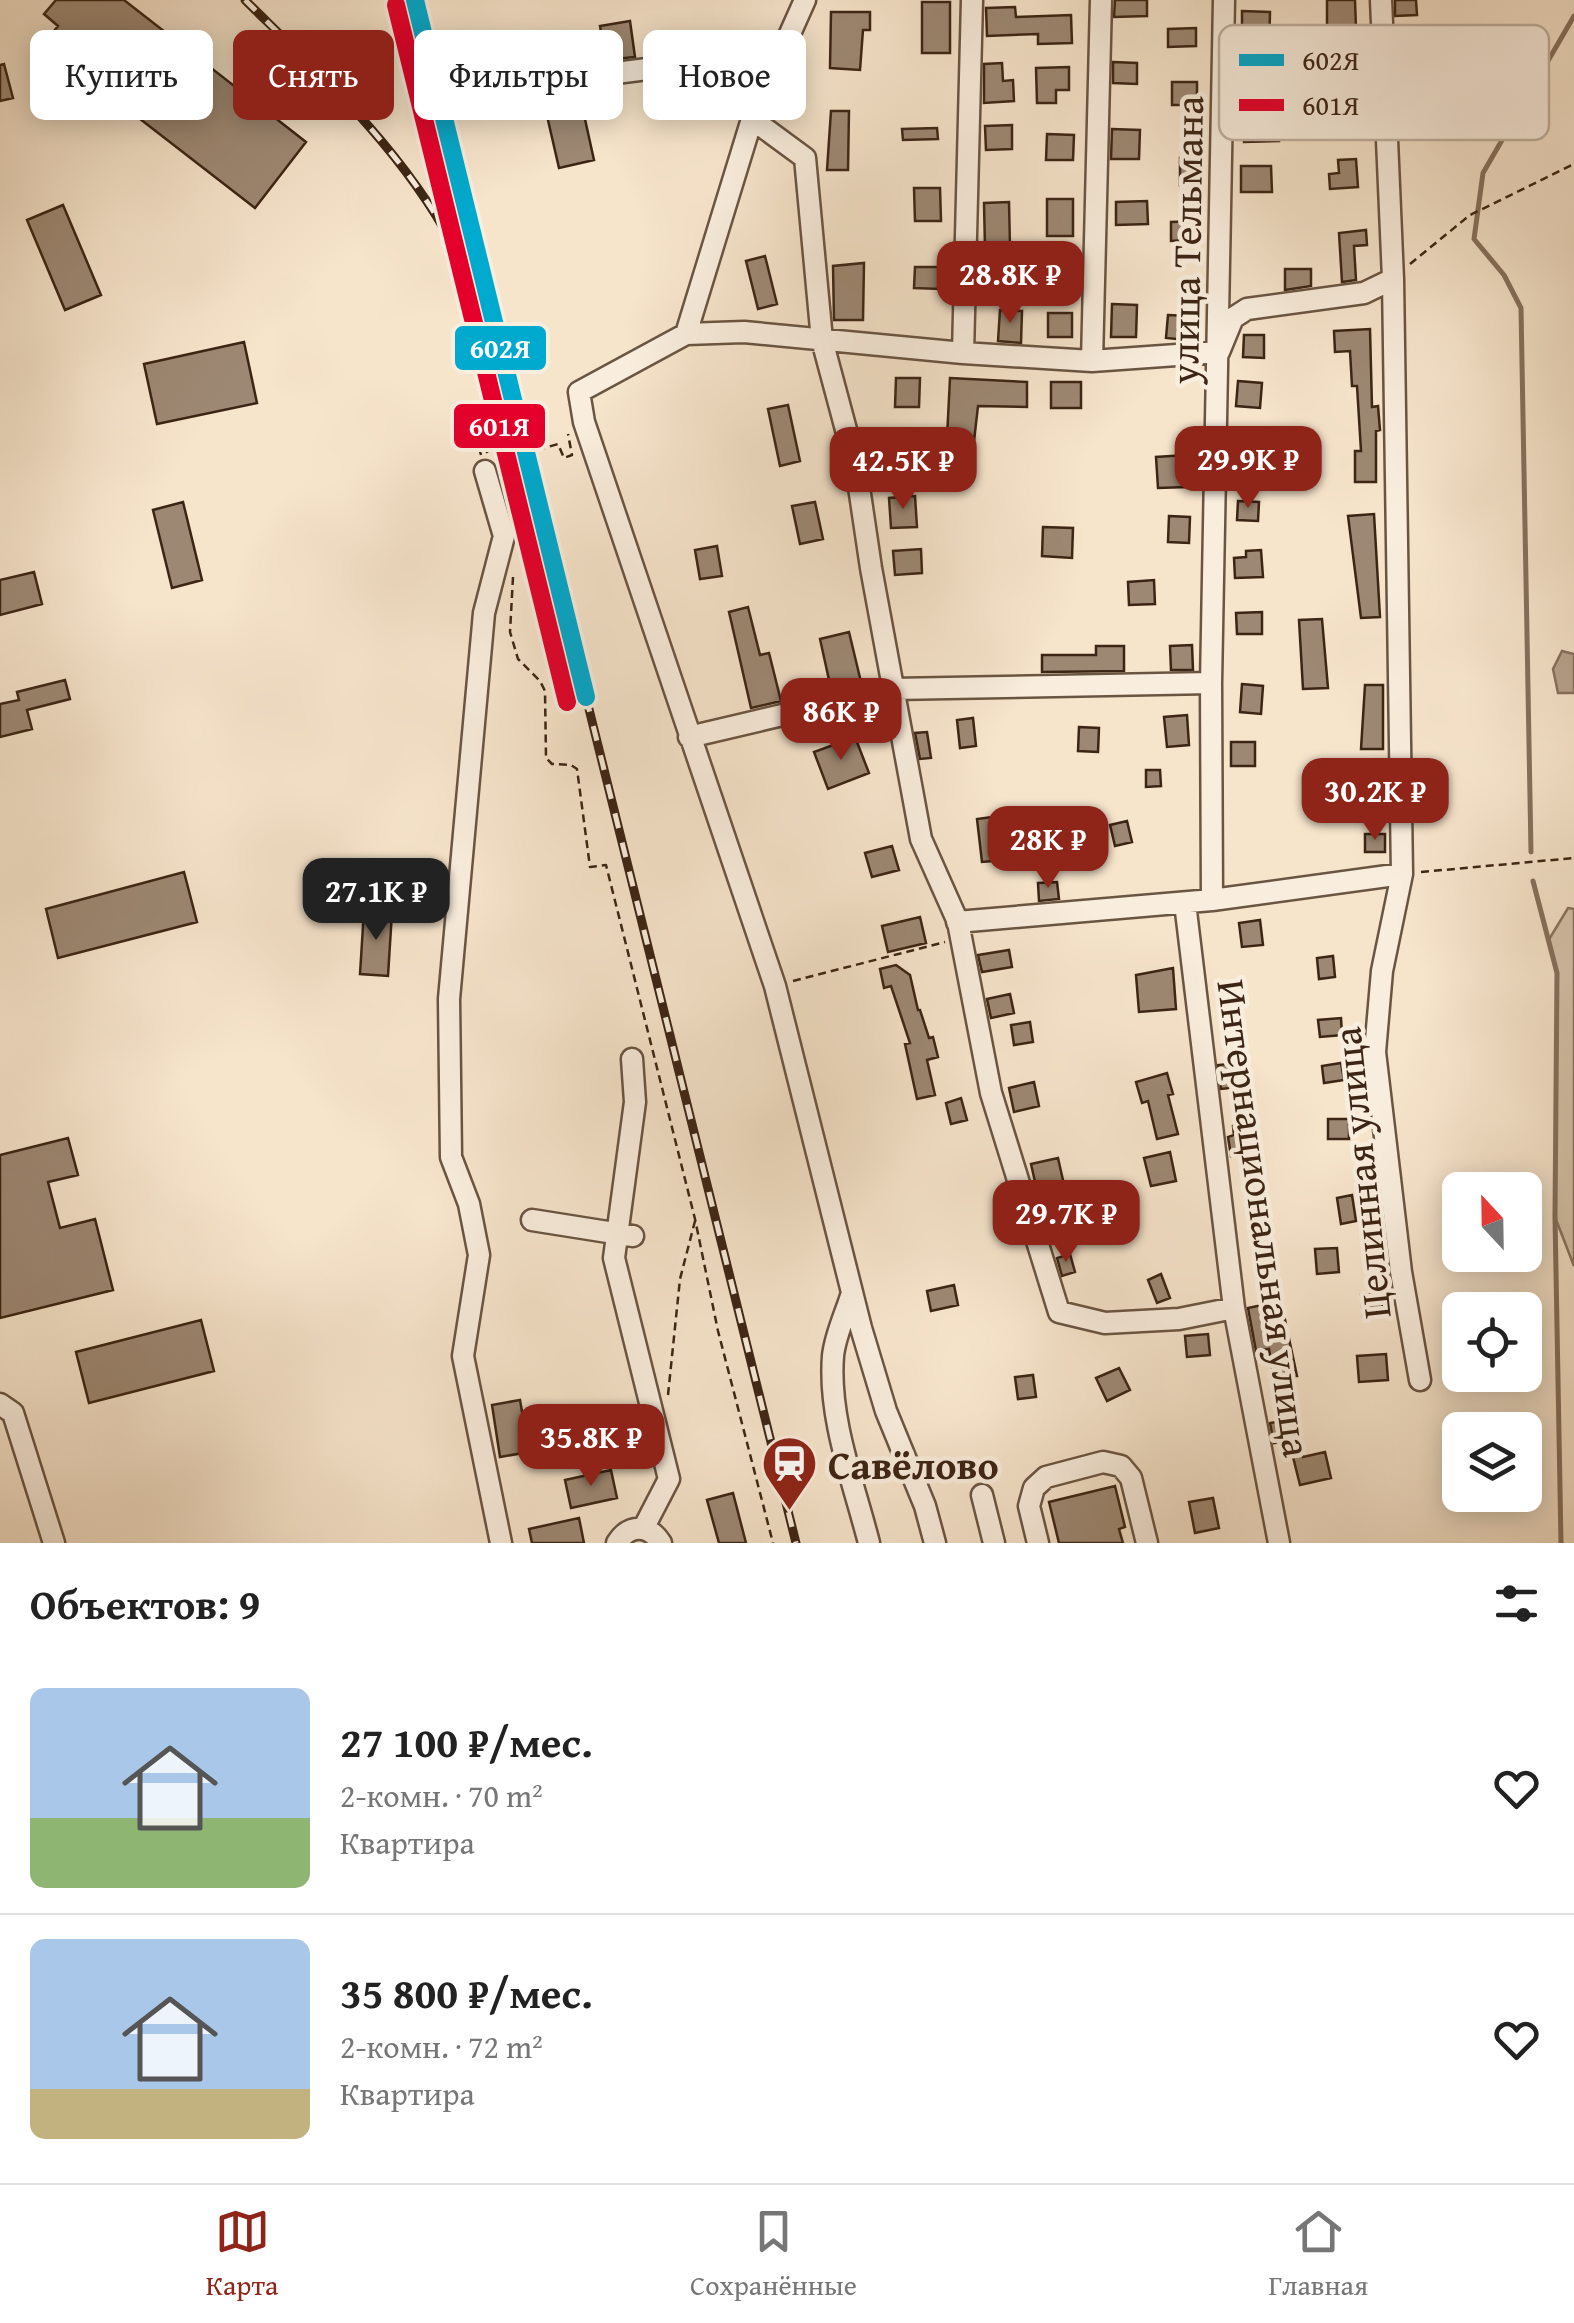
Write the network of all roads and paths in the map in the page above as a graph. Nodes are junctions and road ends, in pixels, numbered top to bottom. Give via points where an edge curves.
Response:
1 (805, 0) edge
2 (972, 0) edge
3 (1101, 0) edge
4 (1224, 0) edge
5 (1381, 0) edge
6 (1224, 25) edge
7 (1382, 25) edge
8 (792, 30) edge
9 (752, 120) edge
10 (753, 120) edge
11 (1222, 140) edge
12 (1387, 140) edge
13 (1574, 164) edge
14 (1393, 279) junction
15 (686, 334) junction
16 (822, 340) junction
17 (1219, 352) junction
18 (963, 353) junction
19 (1092, 360) junction
20 (558, 444) dead end
21 (485, 471) joint
22 (496, 564) junction
23 (1211, 683) junction
24 (893, 688) junction
25 (689, 737) junction
26 (1574, 858) edge
27 (1402, 874) junction
28 (1212, 900) junction
29 (1186, 903) junction
30 (959, 928) junction
31 (774, 986) junction
32 (632, 1059) dead end
33 (696, 1219) junction
34 (532, 1220) dead end
35 (625, 1234) junction
36 (852, 1294) junction
37 (1234, 1308) junction
38 (1420, 1380) dead end
39 (668, 1400) dead end
40 (0, 1404) edge
41 (982, 1495) dead end
42 (643, 1529) junction
43 (54, 1543) edge
44 (502, 1543) edge
45 (617, 1543) edge
46 (661, 1543) edge
47 (773, 1543) edge
48 (868, 1543) edge
49 (935, 1543) edge
50 (994, 1543) edge
51 (1038, 1543) edge
52 (1148, 1543) edge
53 (1279, 1543) edge

1 - 8 street
2 - 18 street
3 - 19 street
4 - 6 street, улица Тельмана
5 - 7 street, Целинная улица
9 - 15 street
10 - 16 street via 805,158
11 - 17 street, улица Тельмана
12 - 14 street, Целинная улица
13 - 14 path via 1470,215
14 - 17 street via 1364,292 1247,308 1233,318
14 - 27 street, Целинная улица
15 - 16 street
15 - 25 street via 579,392
16 - 18 street
16 - 24 street via 856,467
17 - 19 street
17 - 23 street, улица Тельмана
18 - 19 street
20 - 21 path via 491,464 485,446 479,448
21 - 22 street via 504,536
22 - 33 path via 512,575 514,650 545,692 546,758 577,769 590,868 606,865
22 - 44 street via 484,613 449,1017 451,1157 479,1255 463,1356
23 - 24 street
23 - 28 street, улица Тельмана
24 - 25 street
24 - 30 street via 921,839
25 - 31 street
26 - 27 path
27 - 28 street
27 - 38 street, Целинная улица via 1382,971 1375,1052
28 - 29 street
29 - 30 street
29 - 37 street, Интернациональная улица
30 - 31 path
30 - 37 street via 990,1092 1059,1312 1105,1323
31 - 36 street
32 - 35 street
33 - 39 path via 680,1279
33 - 47 path
34 - 35 street
35 - 42 street via 614,1258 670,1480
36 - 48 street via 833,1353 833,1384
36 - 49 street
37 - 53 street, Интернациональная улица
40 - 43 street via 12,1413
41 - 50 street
42 - 45 street via 628,1531
42 - 46 street
51 - 52 street via 1030,1506 1034,1488 1046,1477 1103,1462 1121,1466 1131,1478

